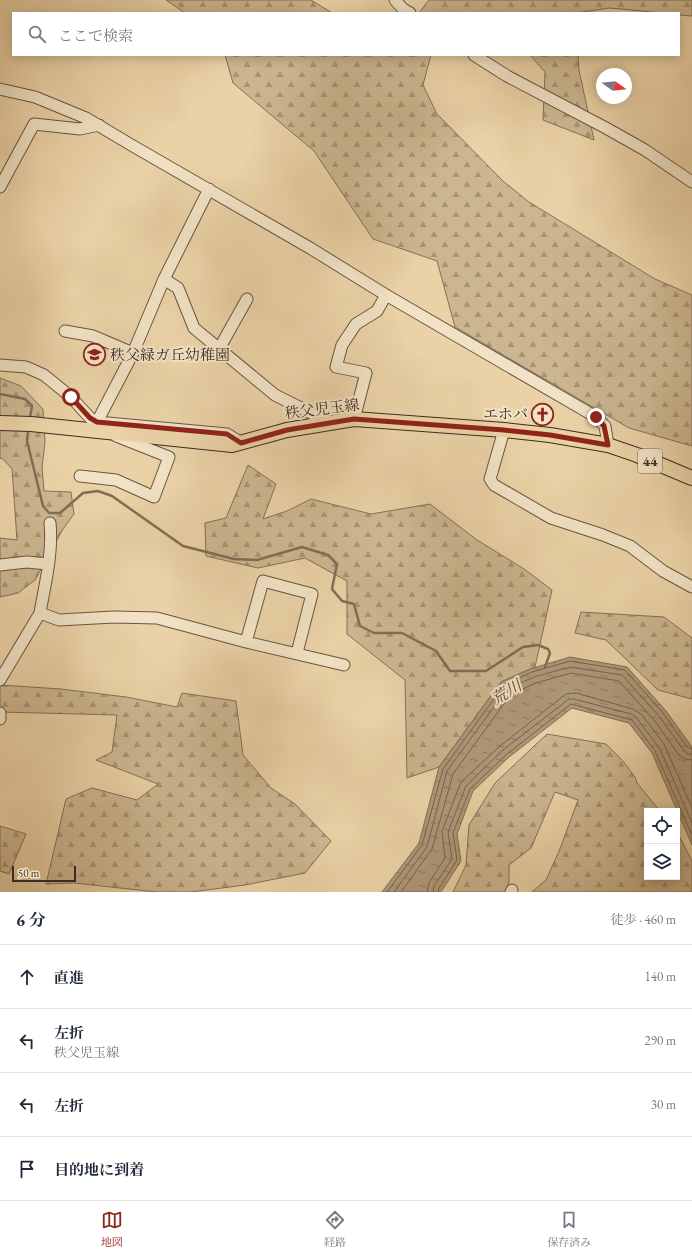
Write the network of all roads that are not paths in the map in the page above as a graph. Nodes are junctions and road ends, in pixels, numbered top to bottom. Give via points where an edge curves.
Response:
1 (395, 0) edge
2 (408, 12) edge
3 (476, 56) edge
4 (0, 89) edge
5 (99, 125) junction
6 (692, 182) edge
7 (0, 187) edge
8 (208, 189) junction
9 (164, 279) junction
10 (386, 295) junction
11 (247, 299) dead end
12 (65, 331) dead end
13 (219, 349) junction
14 (132, 353) junction
15 (0, 365) edge
16 (354, 419) junction
17 (97, 422) junction
18 (329, 422) junction
19 (0, 423) edge
20 (504, 430) junction
21 (107, 432) junction
22 (241, 443) junction
23 (608, 445) junction
24 (80, 476) dead end
25 (692, 478) edge
26 (50, 523) dead end
27 (48, 564) junction
28 (0, 565) edge
29 (692, 588) edge
30 (40, 613) junction
31 (246, 642) junction
32 (297, 653) junction
33 (344, 665) dead end
34 (0, 680) edge
35 (0, 713) edge
36 (0, 718) edge

1 - 2 street
3 - 6 street via 507,76 645,150
4 - 5 street via 35,97
5 - 7 street via 80,129 34,124
5 - 8 street
8 - 9 street
8 - 10 street
9 - 13 street via 178,288 194,328
9 - 14 street
10 - 16 street via 376,311 356,324 342,345 336,367 366,373
10 - 23 street via 596,417 604,426
11 - 13 street
12 - 14 street via 93,336
13 - 18 street via 275,396
14 - 17 street
15 - 17 street via 26,367 44,375
16 - 18 main road, 秩父児玉線 / 44
16 - 20 main road, 秩父児玉線 / 44
17 - 22 street via 227,434
18 - 22 main road, 秩父児玉線 / 44
19 - 21 main road, 秩父児玉線 / 44
20 - 23 main road, 秩父児玉線 / 44
20 - 29 street via 490,479 494,485 551,518 630,546 663,571
21 - 22 main road, 秩父児玉線 / 44 via 232,445
21 - 24 street via 169,457 154,497 116,480
23 - 25 main road, 秩父児玉線 / 44
26 - 27 street
27 - 28 street via 27,562
27 - 30 street
30 - 31 street via 59,620 156,618
30 - 34 street
31 - 32 street
31 - 32 street via 264,581 312,594
32 - 33 street
35 - 36 street

